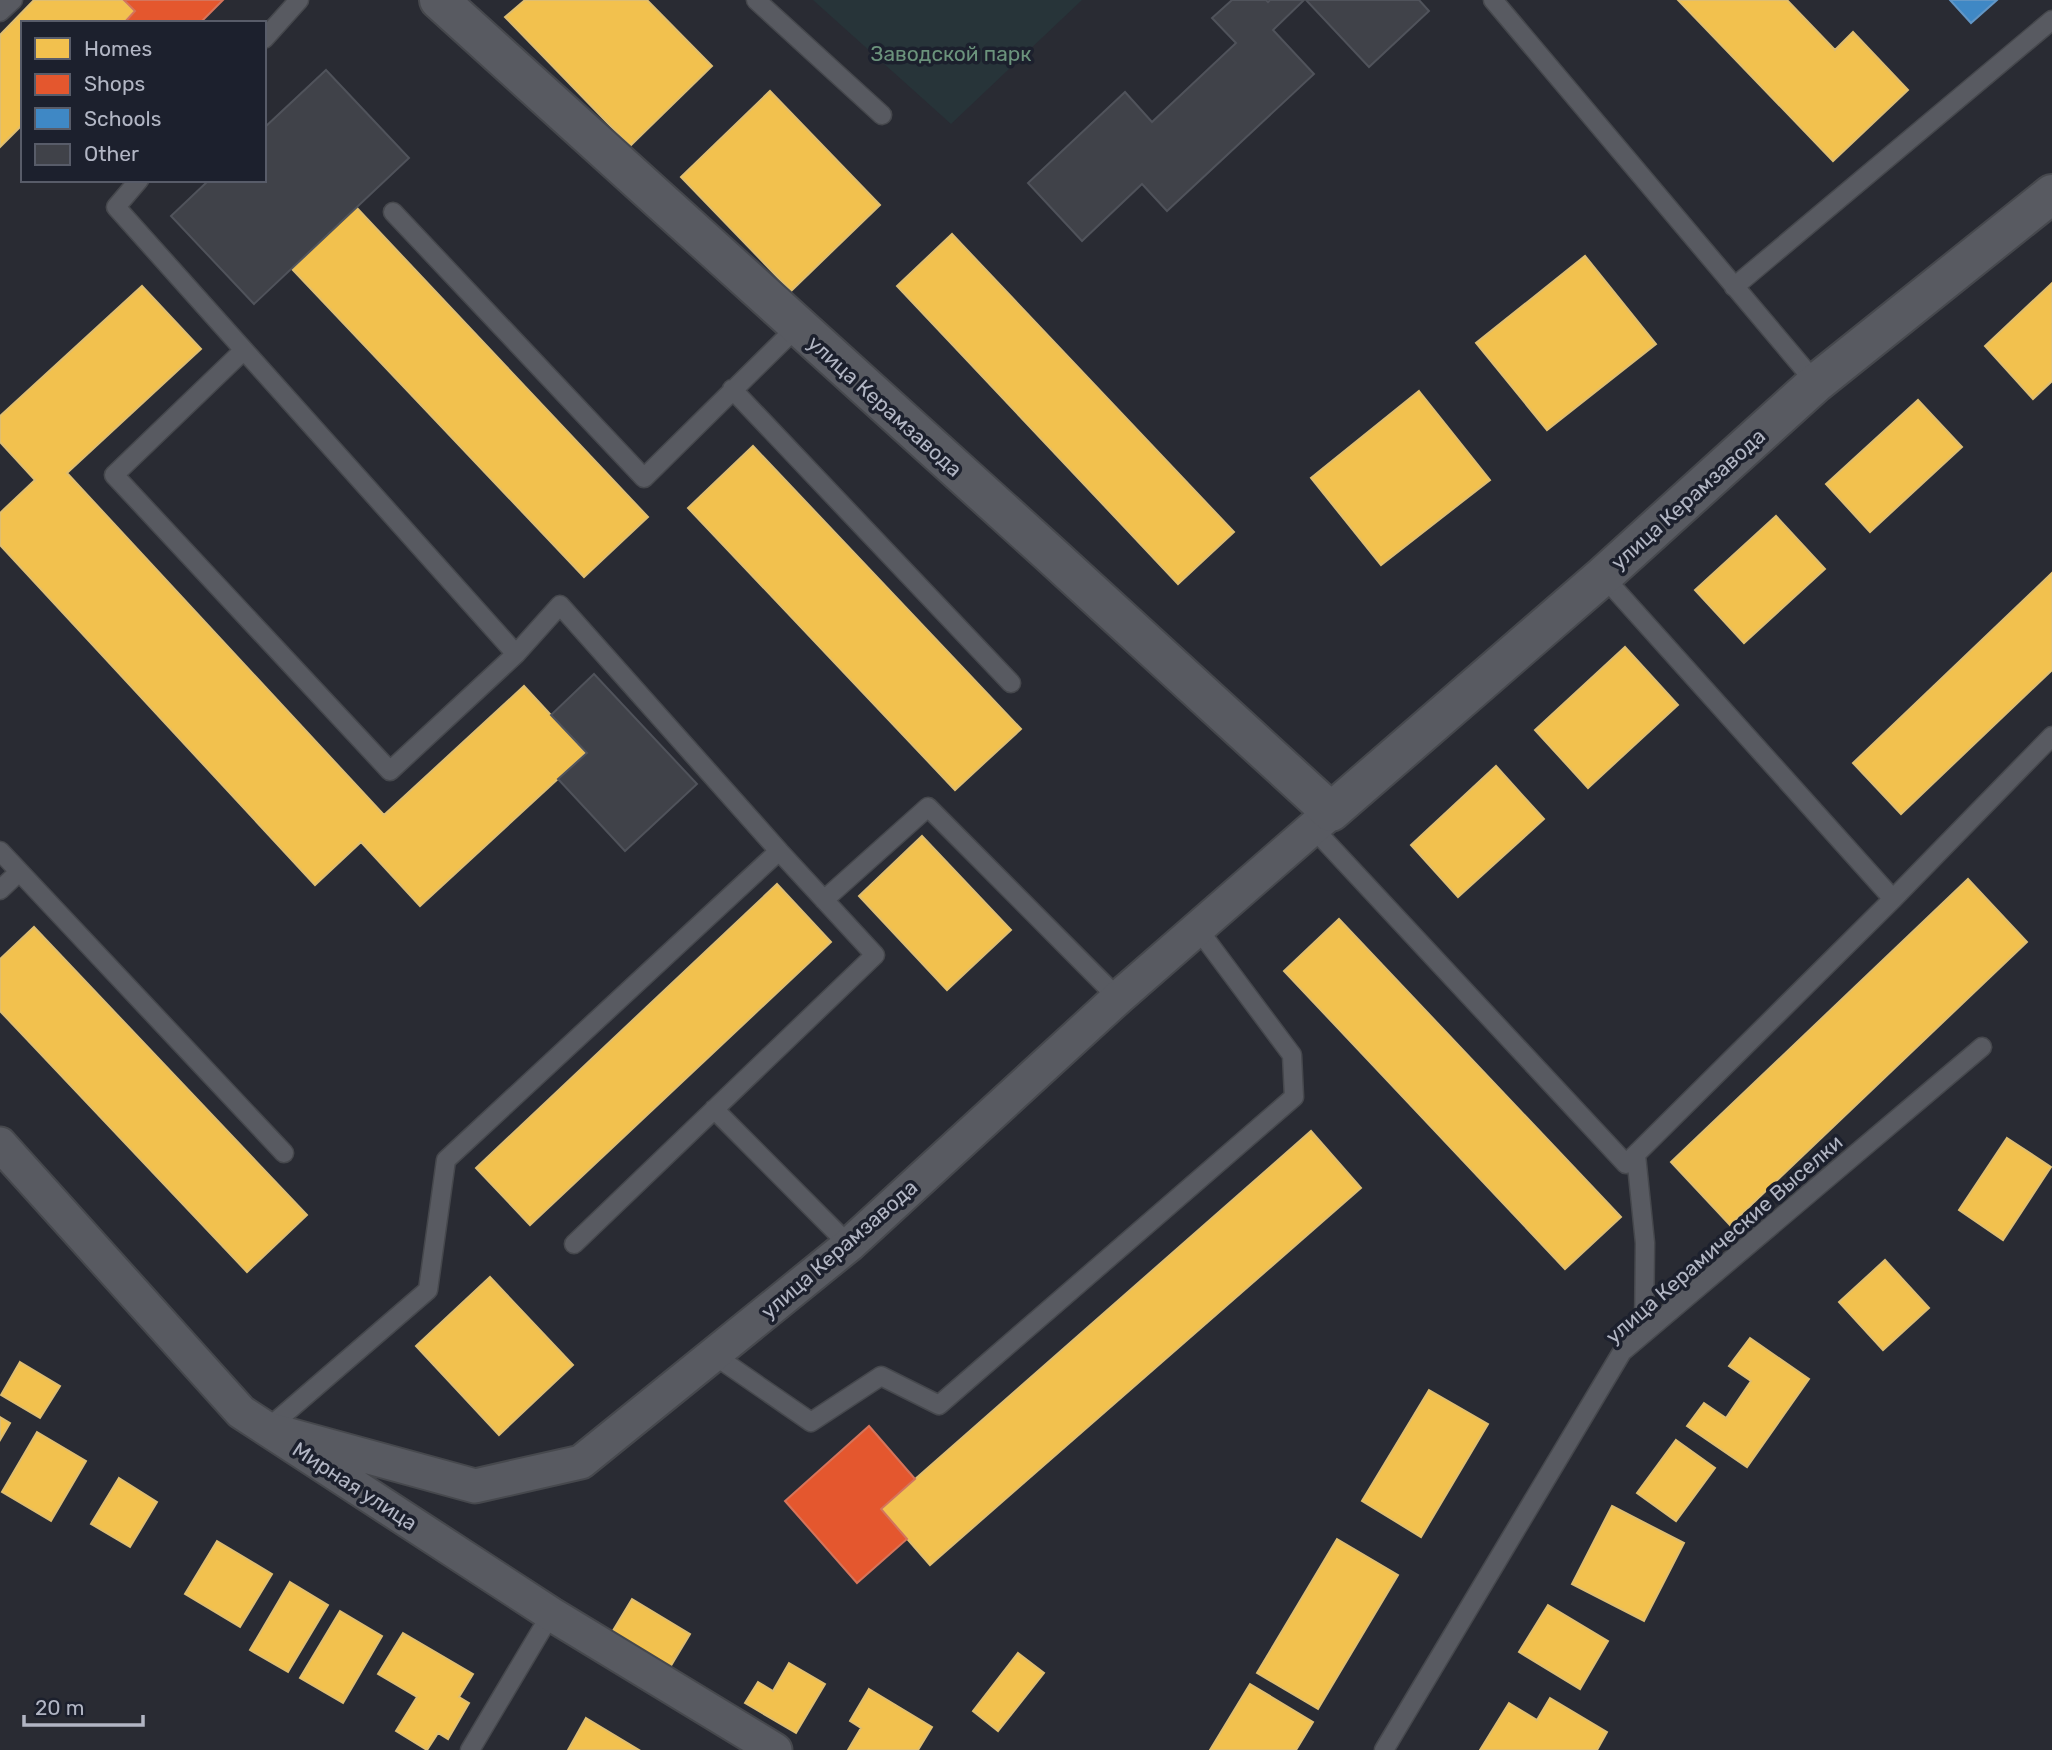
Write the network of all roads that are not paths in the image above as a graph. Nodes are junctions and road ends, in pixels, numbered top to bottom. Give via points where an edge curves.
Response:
1 (13, 0) edge
2 (299, 0) edge
3 (439, 0) edge
4 (756, 0) edge
5 (1493, 0) edge
6 (0, 12) edge
7 (2052, 20) edge
8 (266, 37) edge
9 (882, 115) dead end
10 (137, 182) edge
11 (2052, 194) edge
12 (393, 212) dead end
13 (1734, 287) junction
14 (797, 327) junction
15 (243, 351) junction
16 (1816, 383) junction
17 (732, 389) junction
18 (1603, 576) junction
19 (516, 654) junction
20 (1011, 683) dead end
21 (2052, 736) edge
22 (1322, 820) junction
23 (0, 851) edge
24 (779, 851) junction
25 (19, 872) junction
26 (0, 890) edge
27 (1893, 899) junction
28 (824, 900) junction
29 (1198, 929) junction
30 (1118, 998) junction
31 (1982, 1047) dead end
32 (714, 1109) junction
33 (0, 1144) edge
34 (284, 1153) dead end
35 (1636, 1155) junction
36 (574, 1244) dead end
37 (849, 1245) junction
38 (1644, 1333) junction
39 (714, 1355) junction
40 (267, 1429) junction
41 (551, 1614) junction
42 (470, 1750) edge
43 (775, 1750) edge
44 (1384, 1750) edge

1 - 6 lane
2 - 8 lane
3 - 14 street, улица Керамзавода
4 - 9 lane
5 - 13 lane
7 - 13 lane
10 - 15 lane via 116,207
11 - 16 street, улица Керамзавода
12 - 17 lane via 644,478
13 - 16 lane
14 - 17 lane
14 - 22 street, улица Керамзавода via 1040,545
15 - 19 lane
15 - 19 lane via 114,475 390,771
16 - 18 street, улица Керамзавода
17 - 20 lane
18 - 22 street, улица Керамзавода
18 - 27 lane
19 - 24 lane via 559,605
21 - 27 lane
22 - 29 street, улица Керамзавода
22 - 35 lane via 1626,1164
23 - 25 lane
24 - 28 lane
24 - 40 lane via 446,1160 428,1290
25 - 26 lane
25 - 34 lane
27 - 35 lane
28 - 30 lane via 928,807
28 - 32 lane via 875,955
29 - 30 street, улица Керамзавода
29 - 39 lane via 1292,1055 1294,1097 1284,1106 939,1405 881,1377 811,1422
30 - 37 street, улица Керамзавода
31 - 38 lane, улица Керамические Выселки
32 - 36 lane
32 - 37 lane
33 - 40 street, Мирная улица via 241,1412
35 - 38 lane via 1645,1243
37 - 39 street, улица Керамзавода
38 - 44 lane, улица Керамические Выселки via 1622,1352
39 - 40 street, улица Керамзавода via 581,1462 475,1486
40 - 41 street, Мирная улица
41 - 42 lane
41 - 43 street, Мирная улица

